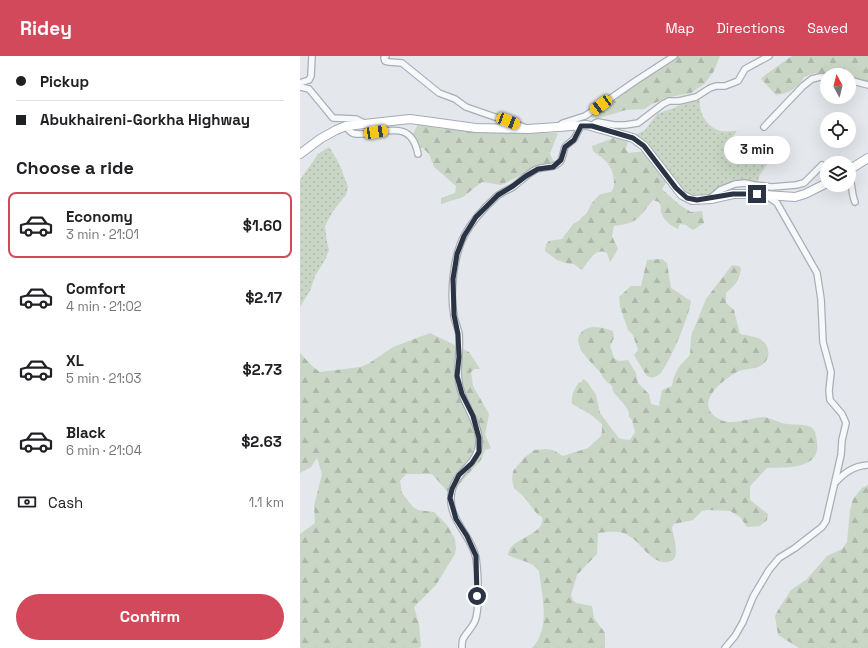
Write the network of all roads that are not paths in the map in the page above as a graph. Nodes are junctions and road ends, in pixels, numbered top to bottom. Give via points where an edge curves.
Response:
1 (312, 56) edge
2 (386, 56) edge
3 (674, 56) edge
4 (769, 56) edge
5 (820, 77) edge
6 (856, 82) edge
7 (300, 83) edge
8 (868, 85) edge
9 (300, 86) edge
10 (366, 124) junction
11 (346, 126) junction
12 (581, 126) junction
13 (592, 126) junction
14 (558, 127) junction
15 (764, 127) dead end
16 (528, 129) junction
17 (300, 154) edge
18 (418, 154) dead end
19 (868, 158) edge
20 (856, 166) edge
21 (820, 167) edge
22 (820, 186) edge
23 (852, 192) edge
24 (766, 195) junction
25 (711, 199) junction
26 (855, 202) dead end
27 (868, 465) edge
28 (835, 483) junction
29 (462, 648) edge
30 (725, 648) edge

1 - 7 street via 311,76 309,80
2 - 16 street via 385,61 402,63 439,93 455,99 466,107
3 - 14 street via 585,116
4 - 13 street via 746,69 738,81 710,88 696,97 679,102 669,101 638,123 614,125 598,122
5 - 15 street via 804,86
6 - 8 street
9 - 10 street via 309,89 333,118 356,119
10 - 11 main road
10 - 16 main road via 410,119 476,128
11 - 17 main road via 320,139
11 - 18 street via 355,134 387,130 408,133 416,143
12 - 13 main road
12 - 14 main road
12 - 29 street via 574,140 565,147 561,160 553,167 538,169 526,176 498,195 476,217 457,254 453,279 459,357 457,376 479,438 479,452 459,475 450,498 456,519 476,556 477,609 471,629 463,639
13 - 25 main road via 638,141 687,198
14 - 16 main road
19 - 20 main road
21 - 25 street via 804,183 796,186 735,184 720,190
22 - 24 main road via 795,197
23 - 26 street
24 - 25 main road via 733,194
24 - 28 street via 777,203 817,273 823,342 831,372 830,400 846,423
27 - 28 street via 844,473
28 - 30 street via 826,521 822,527 779,558 769,570 753,597 743,622

